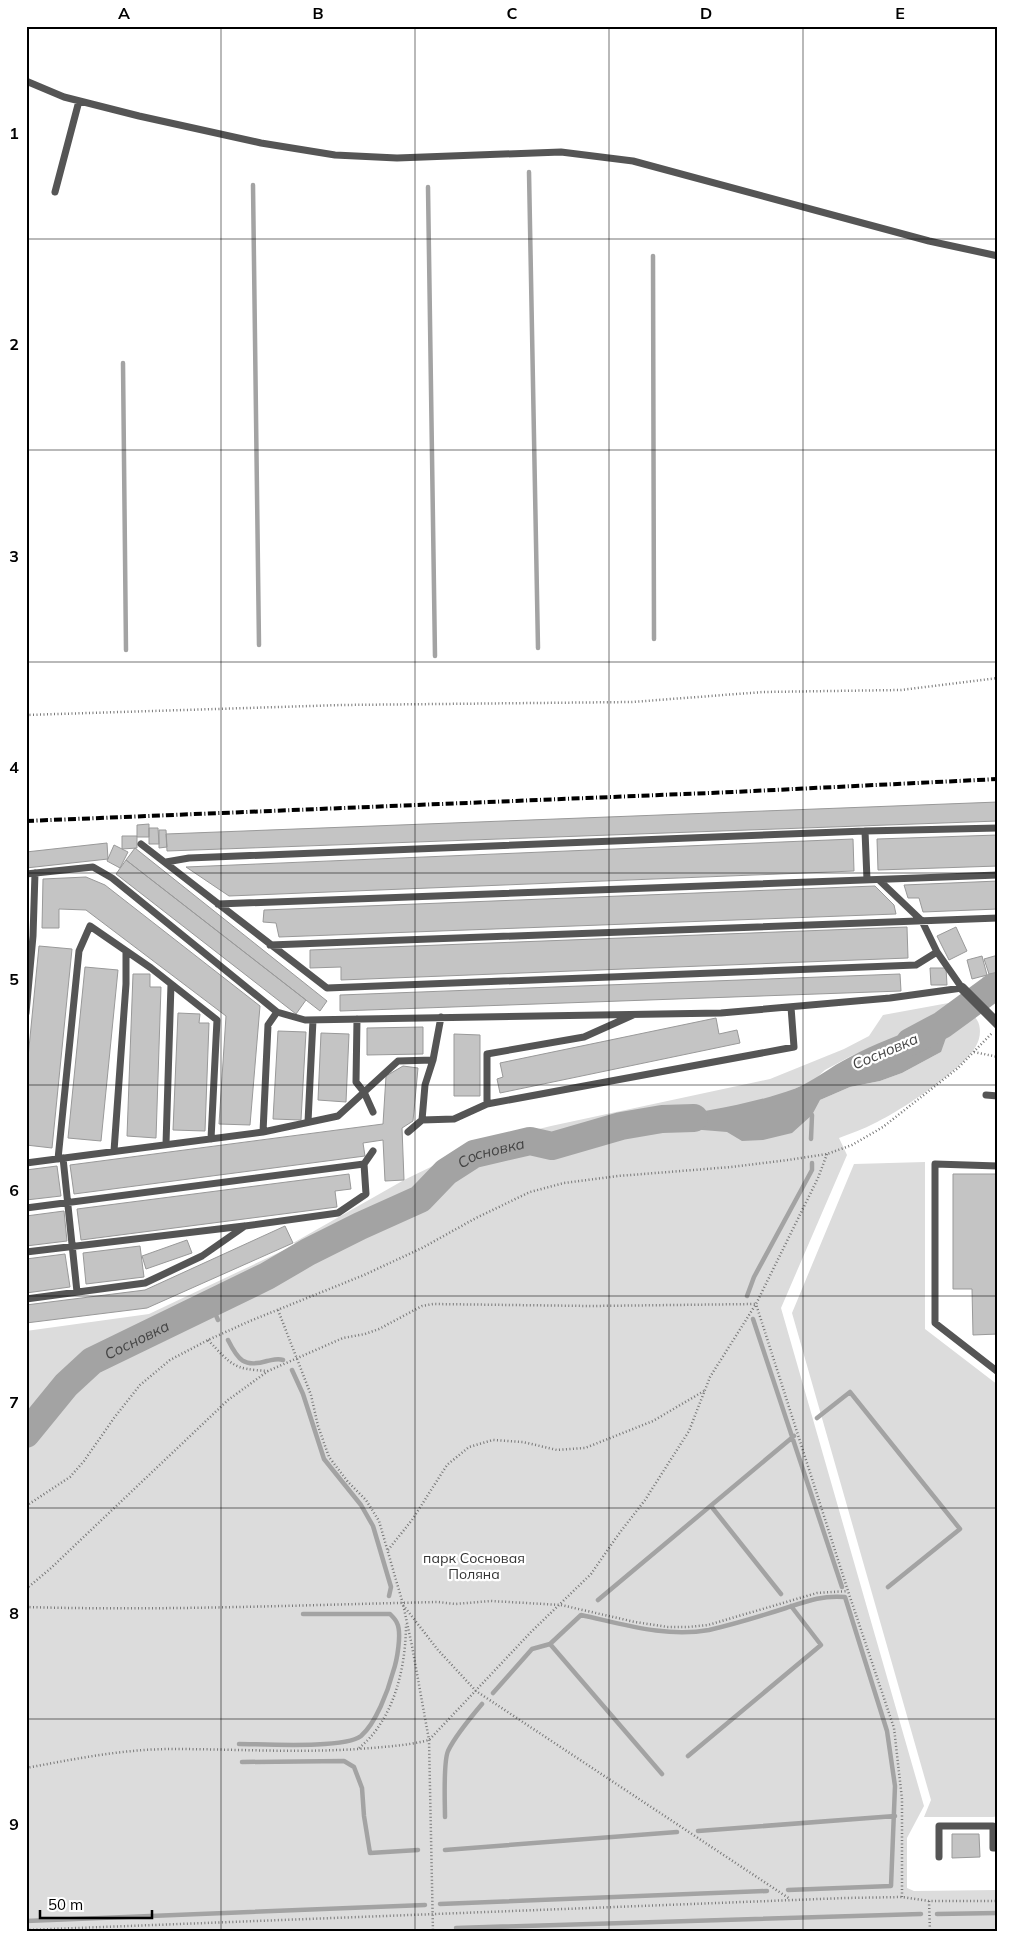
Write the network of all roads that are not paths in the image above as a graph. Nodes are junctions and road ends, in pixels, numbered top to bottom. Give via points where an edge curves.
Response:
1 (26, 81) edge
2 (80, 101) junction
3 (55, 192) dead end
4 (998, 256) edge
5 (998, 828) edge
6 (865, 831) junction
7 (141, 844) dead end
8 (166, 862) junction
9 (34, 873) junction
10 (26, 874) edge
11 (998, 875) edge
12 (867, 880) junction
13 (879, 880) junction
14 (218, 904) junction
15 (998, 918) edge
16 (922, 921) junction
17 (270, 945) junction
18 (126, 951) junction
19 (937, 952) junction
20 (171, 984) junction
21 (966, 991) junction
22 (791, 1007) junction
23 (277, 1012) junction
24 (26, 1013) edge
25 (635, 1014) junction
26 (441, 1017) junction
27 (313, 1020) junction
28 (357, 1020) junction
29 (998, 1025) edge
30 (433, 1060) junction
31 (364, 1092) junction
32 (986, 1095) dead end
33 (998, 1096) edge
34 (487, 1104) junction
35 (373, 1112) dead end
36 (422, 1120) junction
37 (308, 1122) junction
38 (263, 1132) junction
39 (408, 1132) dead end
40 (211, 1139) junction
41 (166, 1144) junction
42 (114, 1151) junction
43 (373, 1151) dead end
44 (60, 1158) junction
45 (26, 1163) edge
46 (364, 1164) junction
47 (998, 1166) edge
48 (67, 1202) junction
49 (26, 1208) edge
50 (245, 1226) junction
51 (72, 1246) junction
52 (26, 1252) edge
53 (77, 1292) junction
54 (26, 1299) edge
55 (986, 1363) junction
56 (998, 1363) edge
57 (998, 1372) edge
58 (996, 1847) edge
59 (939, 1858) dead end

1 - 2 lane
2 - 3 lane
2 - 4 lane via 261,143 335,156 397,158 561,152 633,160 929,241
5 - 6 lane
6 - 8 lane via 188,858
6 - 12 lane
7 - 8 lane
8 - 14 lane
9 - 10 lane
9 - 23 lane via 93,867 112,878
9 - 24 lane via 33,936
11 - 13 lane
12 - 13 lane
12 - 14 lane
13 - 16 lane
14 - 17 lane
15 - 16 lane
16 - 17 lane
16 - 19 lane
17 - 19 lane via 327,988 916,965
18 - 20 lane
18 - 42 lane
18 - 44 lane via 90,926 79,951
19 - 21 lane
20 - 40 lane via 217,1020
20 - 41 lane
21 - 22 lane
21 - 29 street
22 - 25 lane via 721,1013
22 - 34 lane via 794,1047
23 - 27 lane
23 - 38 lane via 268,1025
25 - 26 lane
25 - 34 lane via 584,1038 487,1054
26 - 28 lane
26 - 30 lane
27 - 28 lane
27 - 37 lane
28 - 31 lane via 356,1082
30 - 31 lane via 398,1061
30 - 36 lane via 425,1085
31 - 35 lane
31 - 37 lane via 338,1116
32 - 33 lane
34 - 36 lane via 454,1119
36 - 39 lane
37 - 38 lane
38 - 40 lane
40 - 41 lane
41 - 42 lane
42 - 44 lane
43 - 46 lane
44 - 45 lane
44 - 48 lane
46 - 48 lane
46 - 50 lane via 366,1194 338,1213
47 - 55 lane via 935,1164 934,1323
48 - 49 lane
48 - 51 lane
50 - 51 lane
50 - 53 lane via 202,1256 144,1283
51 - 52 lane
51 - 53 lane
53 - 54 lane
55 - 56 lane
55 - 57 lane
58 - 59 lane via 993,1826 939,1826

